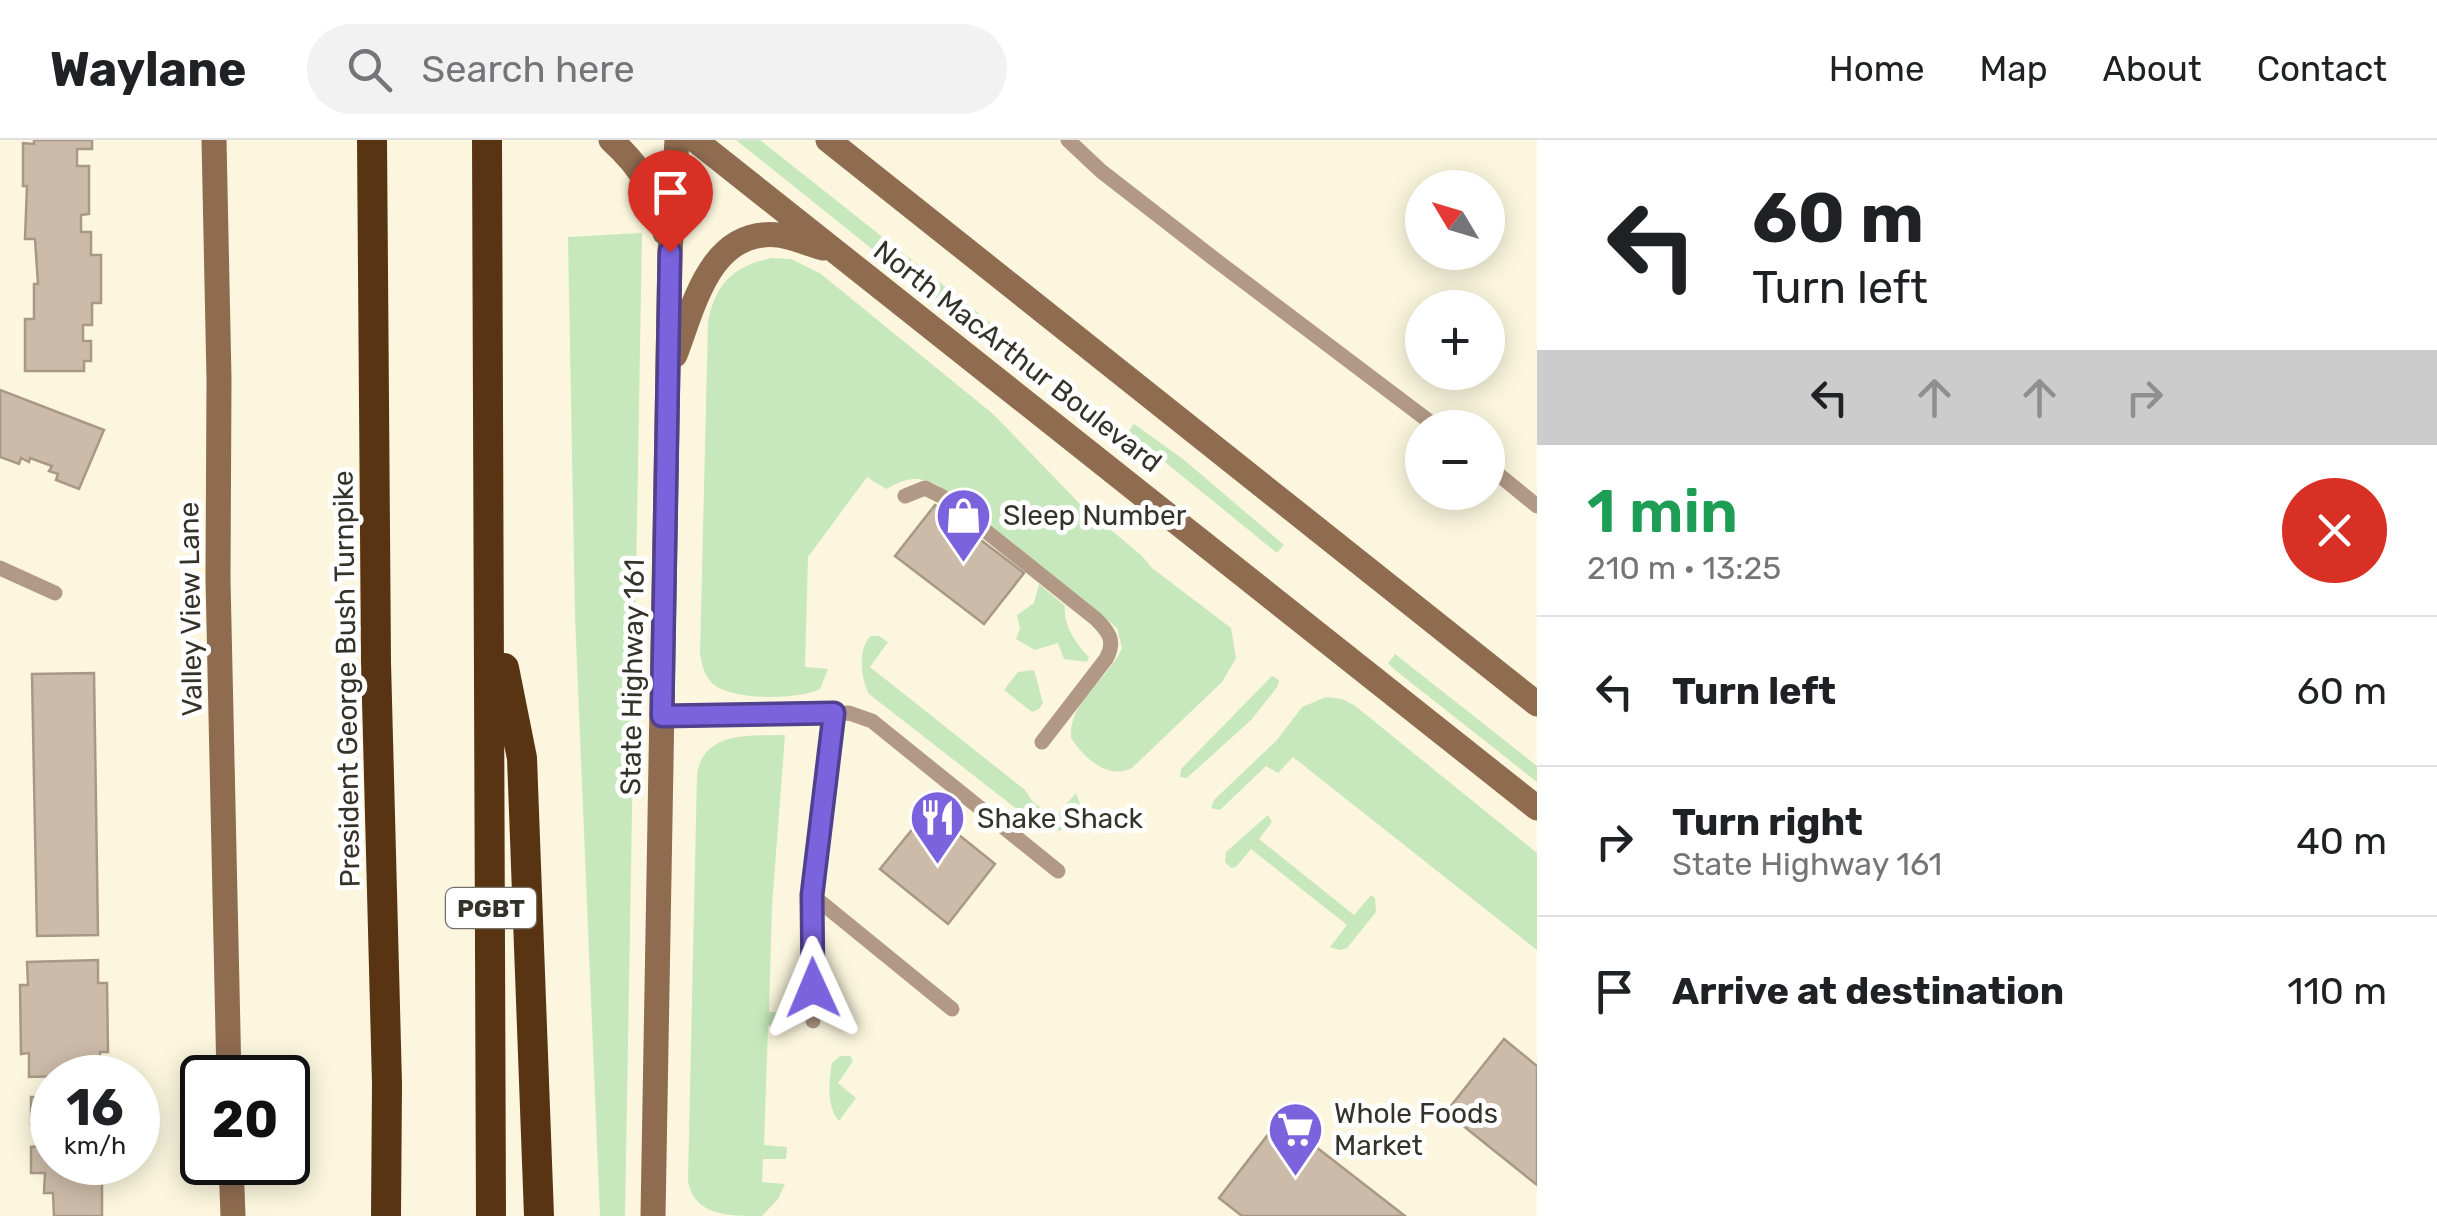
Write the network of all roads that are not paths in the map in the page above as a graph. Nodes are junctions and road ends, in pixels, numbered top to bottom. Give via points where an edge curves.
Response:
1 (214, 140) edge
2 (372, 140) edge
3 (487, 140) edge
4 (611, 140) edge
5 (677, 140) edge
6 (695, 140) edge
7 (828, 140) edge
8 (1068, 140) edge
9 (670, 252) junction
10 (838, 252) junction
11 (668, 374) junction
12 (1414, 410) edge
13 (1505, 480) edge
14 (904, 496) dead end
15 (1537, 506) edge
16 (0, 568) edge
17 (55, 593) dead end
18 (490, 601) junction
19 (1537, 704) edge
20 (834, 713) junction
21 (662, 716) junction
22 (1042, 742) dead end
23 (1537, 808) edge
24 (1058, 871) dead end
25 (812, 895) junction
26 (952, 1009) dead end
27 (813, 1021) dead end
28 (228, 1055) edge
29 (387, 1084) junction
30 (231, 1185) edge
31 (232, 1216) edge
32 (371, 1216) edge
33 (386, 1216) edge
34 (491, 1216) edge
35 (539, 1216) edge
36 (653, 1216) edge

1 - 28 main road, Valley View Lane
2 - 29 highway, President George Bush Turnpike
3 - 18 highway, PGBT
4 - 9 main road via 636,163
5 - 9 main road, State Highway 161
6 - 10 main road, North MacArthur Boulevard
7 - 19 main road, North MacArthur Boulevard
8 - 12 lane
9 - 11 main road, State Highway 161
10 - 11 main road via 776,235 726,248 712,265
10 - 23 main road, North MacArthur Boulevard
11 - 21 main road, State Highway 161
13 - 15 lane
14 - 22 lane via 926,488 943,497 1111,636 1106,658
16 - 17 lane
18 - 34 highway, PGBT
18 - 35 highway via 522,758
20 - 21 lane
20 - 24 lane via 872,722
20 - 25 lane
21 - 36 main road, State Highway 161
25 - 26 lane
25 - 27 lane
29 - 32 highway
29 - 33 highway, President George Bush Turnpike
30 - 31 main road

